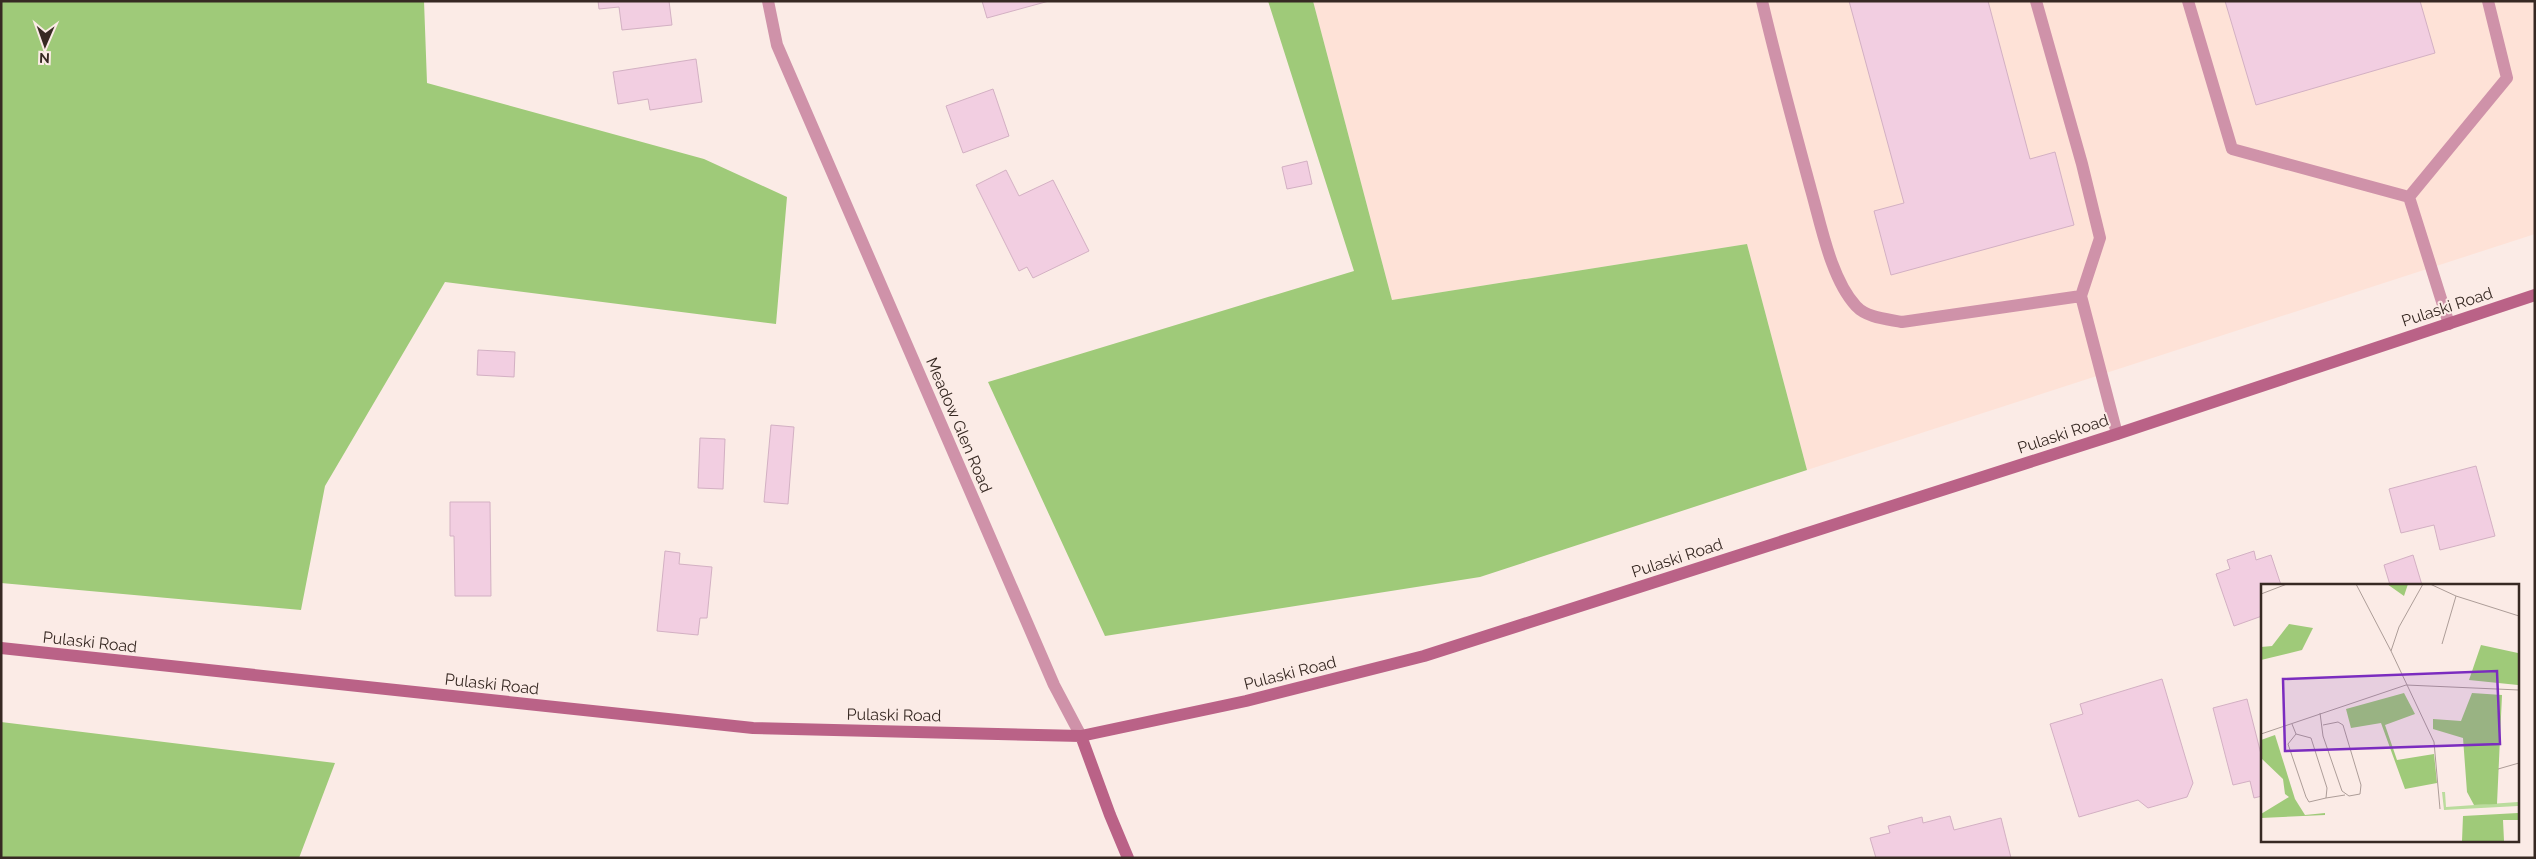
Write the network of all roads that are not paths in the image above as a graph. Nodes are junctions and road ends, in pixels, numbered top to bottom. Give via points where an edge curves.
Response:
1 (768, 1) edge
2 (1762, 1) edge
3 (2036, 1) edge
4 (2188, 1) edge
5 (2488, 1) edge
6 (2409, 197) junction
7 (2081, 296) junction
8 (2535, 296) edge
9 (2449, 324) junction
10 (2117, 434) junction
11 (1, 648) edge
12 (1081, 736) junction
13 (1128, 858) edge

1 - 12 street, Meadow Glen Road via 777,45 1050,676
2 - 7 street via 1779,76 1824,234 1843,290 1858,308 1876,317 1902,322
3 - 7 street via 2100,238
4 - 6 street via 2232,149
5 - 6 street via 2506,78
6 - 9 street
7 - 10 street
8 - 9 main road, Pulaski Road
9 - 10 main road, Pulaski Road
10 - 12 main road, Pulaski Road via 1424,656 1246,701
11 - 12 main road, Pulaski Road via 754,728
12 - 13 main road, Meadow Glen Road

